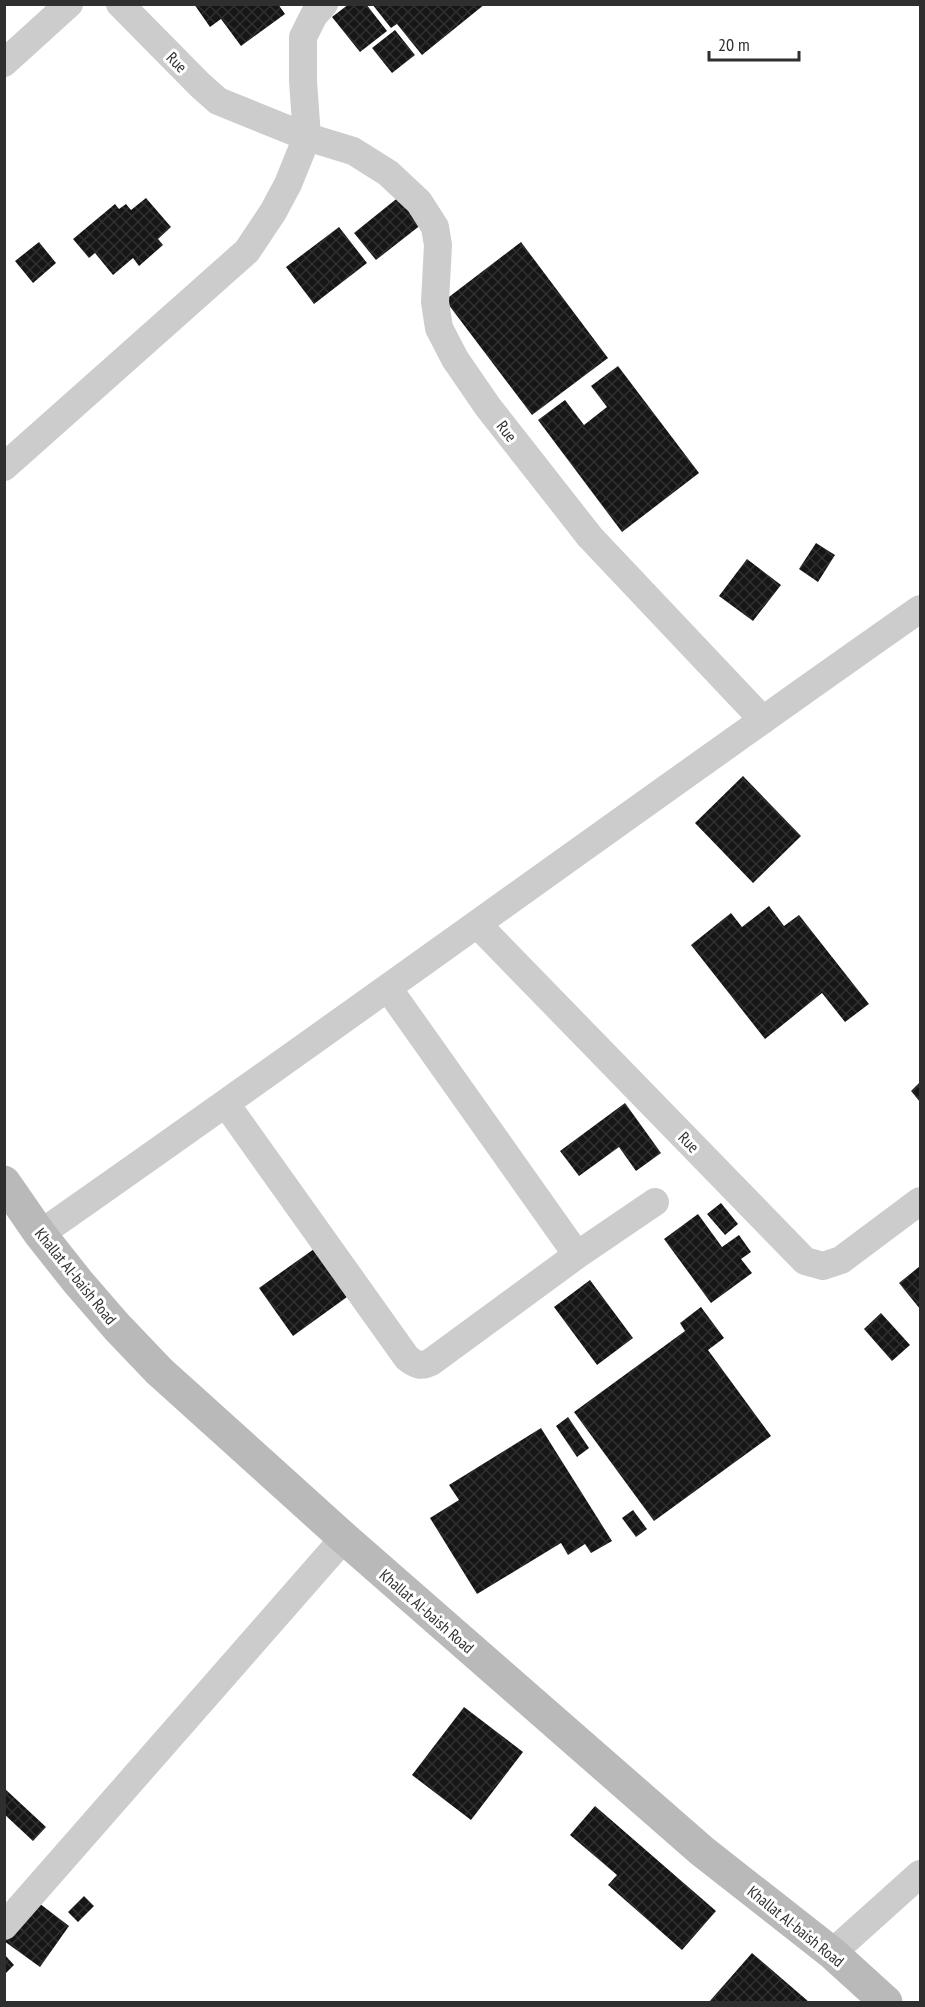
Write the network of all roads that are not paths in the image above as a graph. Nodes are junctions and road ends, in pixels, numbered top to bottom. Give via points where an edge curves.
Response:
1 (69, 4) edge
2 (120, 4) edge
3 (324, 4) edge
4 (4, 63) edge
5 (307, 137) junction
6 (4, 467) edge
7 (921, 609) edge
8 (762, 720) junction
9 (477, 924) junction
10 (388, 988) junction
11 (226, 1104) junction
12 (4, 1182) edge
13 (921, 1201) edge
14 (656, 1202) dead end
15 (40, 1234) junction
16 (577, 1255) junction
17 (344, 1538) junction
18 (921, 1874) edge
19 (4, 1926) edge
20 (832, 1953) junction
21 (886, 2002) edge

1 - 4 street
2 - 5 street, Rue via 218,101
3 - 5 street via 303,37
5 - 6 street via 288,184 247,251
5 - 8 street, Rue via 353,151 388,173 419,202 435,228 435,302 439,328 455,359 590,537
7 - 8 street
8 - 9 street
9 - 10 street
9 - 13 street, Rue via 805,1261 823,1266 841,1260
10 - 11 street
10 - 16 street
11 - 15 street
11 - 16 street via 415,1365 431,1362
12 - 15 street, Khallat Al-baish Road
14 - 16 street
15 - 17 street, Khallat Al-baish Road via 159,1371
17 - 19 street
17 - 20 street, Khallat Al-baish Road via 702,1851
18 - 20 street
20 - 21 street, Khallat Al-baish Road

